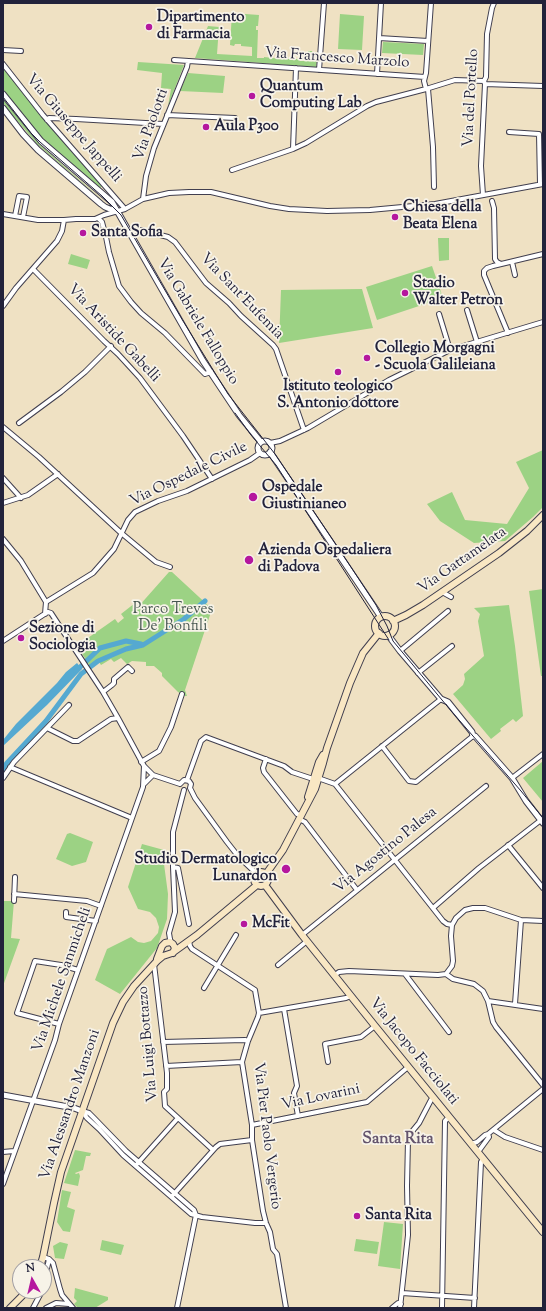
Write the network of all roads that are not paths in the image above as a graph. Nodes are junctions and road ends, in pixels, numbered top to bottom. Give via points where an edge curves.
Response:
1 (324, 3) edge
2 (381, 3) edge
3 (431, 3) edge
4 (494, 3) edge
5 (379, 38) junction
6 (428, 41) junction
7 (3, 50) edge
8 (21, 51) dead end
9 (174, 60) dead end
10 (188, 61) junction
11 (3, 64) edge
12 (296, 68) junction
13 (319, 70) junction
14 (377, 74) junction
15 (425, 77) junction
16 (484, 82) junction
17 (543, 86) edge
18 (427, 89) junction
19 (3, 94) edge
20 (3, 108) edge
21 (167, 115) junction
22 (235, 118) dead end
23 (47, 120) junction
24 (163, 124) junction
25 (509, 132) dead end
26 (293, 149) junction
27 (232, 170) dead end
28 (542, 184) edge
29 (434, 187) dead end
30 (483, 195) junction
31 (493, 196) junction
32 (143, 200) junction
33 (125, 209) junction
34 (117, 212) junction
35 (3, 214) edge
36 (15, 216) junction
37 (23, 217) junction
38 (98, 218) junction
39 (64, 220) junction
40 (131, 233) junction
41 (543, 254) edge
42 (512, 262) junction
43 (502, 264) junction
44 (34, 269) junction
45 (515, 275) dead end
46 (3, 306) edge
47 (467, 310) dead end
48 (439, 314) dead end
49 (543, 322) edge
50 (508, 333) junction
51 (477, 342) junction
52 (111, 346) junction
53 (450, 350) junction
54 (211, 372) junction
55 (18, 423) dead end
56 (3, 427) edge
57 (304, 430) junction
58 (261, 442) junction
59 (270, 443) junction
60 (270, 452) junction
61 (260, 453) junction
62 (58, 474) junction
63 (3, 478) edge
64 (212, 479) junction
65 (21, 498) junction
66 (3, 503) edge
67 (543, 515) edge
68 (121, 533) junction
69 (3, 539) edge
70 (170, 567) dead end
71 (442, 592) junction
72 (451, 597) dead end
73 (46, 602) junction
74 (448, 611) dead end
75 (45, 614) junction
76 (381, 618) junction
77 (393, 621) junction
78 (379, 633) junction
79 (388, 635) junction
80 (3, 642) edge
81 (452, 646) dead end
82 (400, 651) junction
83 (132, 671) dead end
84 (418, 672) junction
85 (103, 692) junction
86 (182, 694) dead end
87 (441, 699) junction
88 (69, 705) dead end
89 (118, 718) junction
90 (47, 728) junction
91 (473, 736) junction
92 (382, 746) junction
93 (543, 754) edge
94 (266, 759) junction
95 (142, 764) junction
96 (10, 767) junction
97 (152, 775) junction
98 (3, 778) edge
99 (512, 778) junction
100 (316, 779) junction
101 (187, 780) junction
102 (180, 784) junction
103 (335, 784) junction
104 (143, 785) junction
105 (486, 786) dead end
106 (190, 788) junction
107 (184, 790) junction
108 (300, 817) junction
109 (132, 818) junction
110 (542, 821) edge
111 (508, 846) junction
112 (396, 860) junction
113 (173, 866) junction
114 (257, 874) junction
115 (266, 874) junction
116 (15, 878) dead end
117 (256, 885) junction
118 (265, 885) junction
119 (543, 888) edge
120 (357, 890) junction
121 (14, 894) junction
122 (14, 902) dead end
123 (101, 906) junction
124 (433, 908) junction
125 (66, 912) dead end
126 (521, 920) junction
127 (543, 921) edge
128 (96, 922) junction
129 (189, 924) dead end
130 (452, 925) junction
131 (171, 926) junction
132 (236, 935) dead end
133 (302, 935) junction
134 (307, 941) junction
135 (172, 943) junction
136 (187, 943) junction
137 (163, 946) junction
138 (171, 954) junction
139 (154, 964) junction
140 (278, 964) dead end
141 (218, 965) junction
142 (78, 970) junction
143 (405, 974) junction
144 (446, 974) junction
145 (335, 975) junction
146 (204, 988) dead end
147 (351, 996) junction
148 (488, 1001) junction
149 (515, 1004) junction
150 (284, 1009) junction
151 (543, 1009) edge
152 (259, 1013) junction
153 (58, 1024) junction
154 (376, 1026) junction
155 (449, 1032) dead end
156 (248, 1041) junction
157 (163, 1042) junction
158 (242, 1062) junction
159 (328, 1062) dead end
160 (166, 1066) junction
161 (408, 1067) junction
162 (543, 1085) edge
163 (543, 1089) edge
164 (3, 1096) edge
165 (433, 1098) junction
166 (32, 1101) junction
167 (82, 1111) junction
168 (298, 1116) junction
169 (449, 1117) junction
170 (178, 1118) junction
171 (252, 1125) junction
172 (494, 1130) junction
173 (488, 1134) junction
174 (252, 1140) junction
175 (475, 1146) junction
176 (213, 1150) junction
177 (543, 1150) edge
178 (14, 1151) junction
179 (3, 1152) edge
180 (483, 1159) junction
181 (137, 1164) junction
182 (3, 1184) edge
183 (173, 1195) junction
184 (196, 1215) junction
185 (266, 1223) junction
186 (543, 1232) edge
187 (46, 1258) joint
188 (402, 1293) junction
189 (442, 1296) junction
190 (475, 1298) junction
191 (19, 1299) edge
192 (38, 1299) edge
193 (69, 1304) junction
194 (401, 1306) edge
195 (47, 1307) edge
196 (10, 1308) edge
197 (33, 1308) edge
198 (73, 1308) edge
199 (177, 1308) edge
200 (286, 1308) edge
201 (392, 1308) edge
202 (442, 1308) edge
203 (474, 1308) edge

1 - 13 street
2 - 5 street
3 - 6 street
4 - 16 street, Via del Portello via 487,34
5 - 6 street
5 - 14 street
6 - 15 street
7 - 8 street
9 - 10 street, Via Francesco Marzolo
10 - 12 street, Via Francesco Marzolo
10 - 21 street, Via Paolotti
11 - 23 street, Via Giuseppe Jappelli
12 - 13 street, Via Francesco Marzolo
12 - 26 street
13 - 14 street, Via Francesco Marzolo
14 - 15 street, Via Francesco Marzolo
15 - 18 street, Via Francesco Marzolo
16 - 17 street
16 - 18 street via 456,80
16 - 30 street, Via del Portello via 481,166
18 - 26 street via 367,106
18 - 29 street, Via Francesco Marzolo
19 - 34 street, Via Gabriele Falloppio via 37,136 112,202
20 - 34 street via 38,150 105,208
21 - 22 street
21 - 24 street, Via Paolotti
23 - 24 street via 49,118
23 - 33 street, Via Giuseppe Jappelli
24 - 32 street, Via Paolotti via 150,162
25 - 28 street via 539,134
26 - 27 street
28 - 31 street
30 - 31 street
30 - 32 street via 435,204 327,211 270,206 211,192 169,193
31 - 43 street via 495,259
32 - 33 street
33 - 34 street
34 - 38 street
34 - 40 street, Via Gabriele Falloppio
35 - 36 street
36 - 37 street
36 - 37 street via 19,196 27,197
37 - 39 street
38 - 39 street
38 - 54 street via 102,222 119,286 141,313 166,333 205,374
39 - 44 street via 57,240
40 - 54 street, Via Gabriele Falloppio
40 - 57 street, Via Sant'Eufemia via 141,230 168,237 175,242 206,282 273,345
41 - 42 street
42 - 43 street
42 - 45 street
43 - 50 street via 487,268 484,275
44 - 46 street
44 - 52 street, Via Aristide Gabelli
47 - 51 street
48 - 53 street
49 - 50 street
50 - 51 street
51 - 53 street
52 - 55 street via 61,392
52 - 64 street, Via Aristide Gabelli via 140,378
53 - 57 street via 389,380
54 - 58 street, Via Gabriele Falloppio via 239,415
56 - 62 street
57 - 59 street
58 - 59 street via 265,440
58 - 61 street via 258,447
59 - 60 street
60 - 61 street via 265,455
60 - 76 street
61 - 64 street, Via Ospedale Civile
62 - 65 street
62 - 68 street
63 - 65 street
64 - 68 street, Via Ospedale Civile via 135,512
65 - 66 street
67 - 71 main road, Via Gattamelata via 513,542
68 - 70 street via 156,562
68 - 73 street, Via Ospedale Civile via 114,549 93,573
69 - 73 street
71 - 72 street
71 - 77 main road, Via Gattamelata via 413,612
73 - 75 street
74 - 82 street
75 - 80 street
75 - 85 street via 51,613
76 - 77 main road via 386,616
76 - 78 main road via 376,626
77 - 79 main road via 394,630
78 - 79 main road
78 - 100 main road via 359,662
79 - 82 street
81 - 84 street
82 - 84 street
83 - 85 street via 128,667
84 - 87 street
85 - 89 street
86 - 95 street via 171,727 159,751
87 - 91 street via 448,702
87 - 92 street
88 - 90 street
89 - 90 street via 112,718 73,742
89 - 95 street
90 - 96 street
91 - 92 street via 416,782 409,782
91 - 99 street
92 - 103 street
93 - 99 street
94 - 100 street via 292,772
94 - 101 street via 206,737 202,739
94 - 108 street via 264,772
95 - 97 street
95 - 104 street, Via Michele Sanmicheli
96 - 98 street
96 - 109 street
97 - 102 street
97 - 104 street, Via Michele Sanmicheli
99 - 110 street
100 - 103 street
100 - 108 main road via 314,789
101 - 102 street
101 - 106 street
102 - 107 street via 180,788
103 - 112 street
104 - 109 street, Via Michele Sanmicheli
105 - 112 street, Via Agostino Palesa
106 - 107 street
106 - 114 street via 227,842
107 - 113 street, Via Alessandro Manzoni via 173,832
108 - 115 main road via 283,850
108 - 120 street
109 - 123 street, Via Michele Sanmicheli
110 - 111 street
111 - 119 street
111 - 124 street
112 - 120 street, Via Agostino Palesa
112 - 124 street
113 - 129 street via 178,868
113 - 131 street, Via Alessandro Manzoni via 175,912
114 - 115 main road
114 - 117 main road via 254,880
115 - 118 main road via 268,880
116 - 121 street
117 - 118 main road
117 - 136 main road, Via Alessandro Manzoni
118 - 133 main road, Via Jacopo Facciolati
120 - 133 street, Via Agostino Palesa
121 - 122 street
121 - 123 street via 87,901
123 - 128 street, Via Michele Sanmicheli
124 - 130 street via 445,923
125 - 128 street via 66,917
126 - 127 street
126 - 130 street via 485,908 473,908 461,912
126 - 149 street
128 - 142 street, Via Michele Sanmicheli
130 - 144 street via 453,961
131 - 135 street, Via Alessandro Manzoni via 169,936
131 - 137 street, Via Alessandro Manzoni
132 - 141 street
133 - 134 main road, Via Jacopo Facciolati
134 - 140 street
134 - 145 main road, Via Jacopo Facciolati
135 - 136 main road
135 - 137 main road via 166,942
135 - 138 main road via 175,948
136 - 138 main road, Via Alessandro Manzoni
136 - 141 street
137 - 138 main road via 164,953
137 - 139 main road, Via Alessandro Manzoni
138 - 139 main road, Via Alessandro Manzoni via 160,958
139 - 157 street, Via Luigi Bottazzo
139 - 167 main road, Via Alessandro Manzoni via 134,986 119,1009
141 - 146 street
141 - 152 street via 255,990
142 - 153 street, Via Michele Sanmicheli
142 - 153 street via 34,961 17,1013
143 - 144 street
143 - 145 street via 349,971
143 - 155 street
144 - 148 street via 453,979 470,982 479,987
145 - 147 main road, Via Jacopo Facciolati
147 - 150 street
147 - 154 main road, Via Jacopo Facciolati
148 - 149 street
148 - 162 street via 496,1027
149 - 151 street
150 - 152 street
150 - 168 street via 297,1086 294,1093
152 - 156 street, Via Pier Paolo Vergerio
153 - 166 street, Via Michele Sanmicheli via 55,1040
154 - 159 street via 361,1037 325,1044
154 - 161 main road, Via Jacopo Facciolati
156 - 157 street
156 - 158 street, Via Pier Paolo Vergerio
157 - 160 street, Via Luigi Bottazzo
158 - 160 street
158 - 171 street, Via Pier Paolo Vergerio
160 - 170 street, Via Luigi Bottazzo via 165,1106
161 - 165 main road, Via Jacopo Facciolati
161 - 168 street, Via Lovarini via 367,1102
163 - 172 street
164 - 166 street
165 - 169 main road, Via Jacopo Facciolati
165 - 188 street via 408,1140 408,1235
166 - 167 street
166 - 178 street, Via Michele Sanmicheli
167 - 181 street via 89,1113
167 - 187 main road, Via Alessandro Manzoni via 58,1183
168 - 171 street, Via Lovarini
169 - 175 main road, Via Jacopo Facciolati
169 - 189 street via 445,1121
170 - 176 street, Via Luigi Bottazzo
170 - 181 street
171 - 174 street, Via Pier Paolo Vergerio
172 - 173 street
172 - 177 street via 505,1137
173 - 175 street
173 - 175 street via 489,1137
174 - 176 street via 220,1144
174 - 185 street, Via Pier Paolo Vergerio
175 - 180 main road, Via Jacopo Facciolati
176 - 183 street
178 - 179 street
178 - 182 street, Via Michele Sanmicheli
180 - 186 main road, Via Jacopo Facciolati
180 - 190 street
181 - 183 street
183 - 184 street via 194,1210
184 - 185 street
184 - 199 street
185 - 200 street, Via Pier Paolo Vergerio via 273,1249 277,1254
187 - 193 street via 53,1263 62,1295
188 - 189 street
188 - 194 street
189 - 190 street
189 - 202 street
190 - 203 street
191 - 196 main road
192 - 197 street
193 - 195 street via 56,1303
193 - 198 street
194 - 201 street via 398,1303

